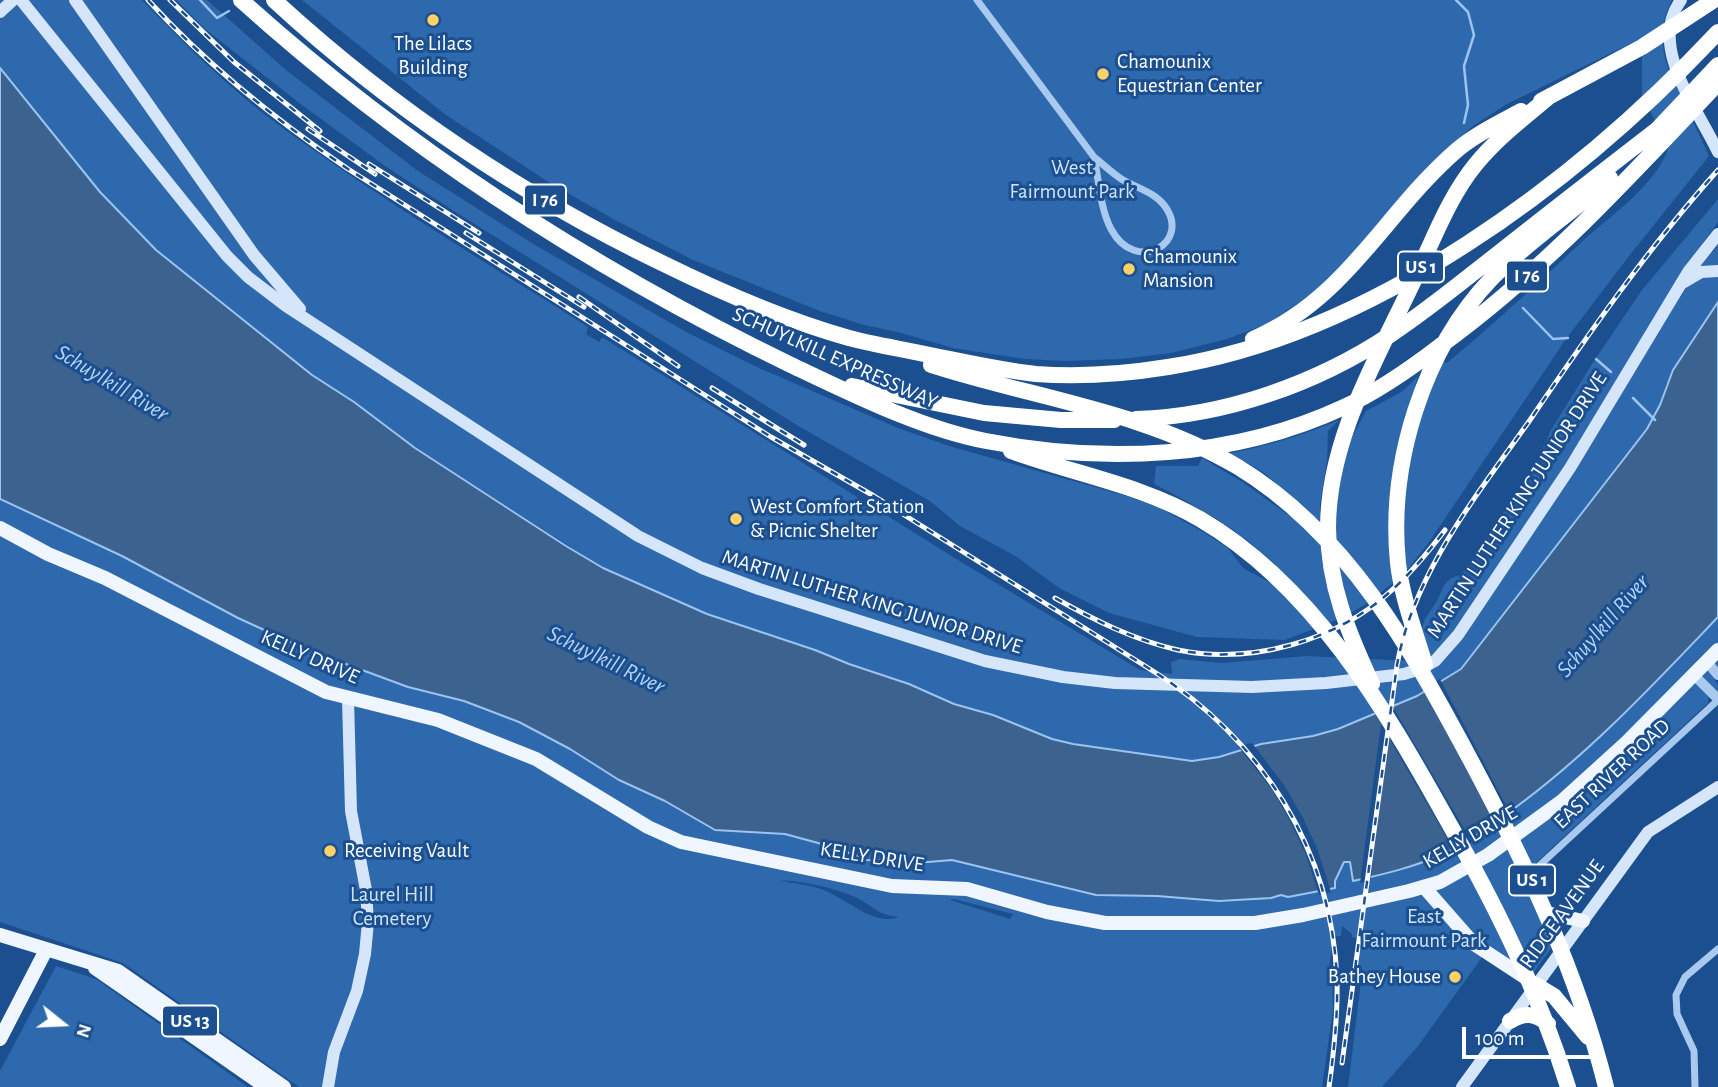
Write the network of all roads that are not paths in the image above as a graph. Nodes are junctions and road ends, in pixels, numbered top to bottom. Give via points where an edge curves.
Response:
1 (13, 0) edge
2 (21, 0) edge
3 (75, 0) edge
4 (241, 0) edge
5 (274, 0) edge
6 (977, 0) edge
7 (1681, 0) edge
8 (1714, 0) edge
9 (0, 12) edge
10 (1714, 36) edge
11 (1718, 65) edge
12 (1718, 83) edge
13 (1550, 96) junction
14 (1662, 134) junction
15 (1718, 152) edge
16 (1094, 157) junction
17 (1718, 234) edge
18 (1704, 251) junction
19 (254, 255) junction
20 (1718, 264) edge
21 (1718, 271) edge
22 (248, 277) junction
23 (1681, 284) junction
24 (312, 322) junction
25 (852, 338) junction
26 (1189, 364) junction
27 (825, 381) junction
28 (983, 441) junction
29 (0, 528) edge
30 (1718, 650) edge
31 (1707, 662) junction
32 (1694, 675) junction
33 (1718, 675) edge
34 (1430, 685) junction
35 (348, 699) junction
36 (1718, 700) edge
37 (1387, 715) junction
38 (1718, 787) edge
39 (1515, 837) junction
40 (1534, 877) junction
41 (1424, 887) junction
42 (1547, 913) junction
43 (1583, 922) junction
44 (0, 935) edge
45 (1718, 949) edge
46 (46, 950) junction
47 (1562, 950) junction
48 (91, 965) junction
49 (362, 968) junction
50 (1536, 985) junction
51 (1510, 1021) junction
52 (1552, 1028) junction
53 (0, 1039) edge
54 (1594, 1050) junction
55 (266, 1087) edge
56 (284, 1087) edge
57 (322, 1087) edge
58 (328, 1087) edge
59 (1462, 1087) edge
60 (1570, 1087) edge
61 (1605, 1087) edge
62 (1695, 1087) edge

1 - 9 main road
2 - 22 main road, MARTIN LUTHER KING JUNIOR DRIVE via 209,235
3 - 19 main road
4 - 27 highway, SCHUYLKILL EXPRESSWAY / I 76 via 371,107 539,225 666,301
5 - 25 highway, SCHUYLKILL EXPRESSWAY / I 76 via 412,113 564,211 700,281
6 - 16 street
7 - 15 main road via 1670,23 1671,55
8 - 13 highway, US 1 via 1642,47
10 - 26 highway, SCHUYLKILL EXPRESSWAY / I 76 via 1599,146 1542,191 1433,264 1329,320 1237,353
11 - 14 highway, US 1
12 - 14 highway, SCHUYLKILL EXPRESSWAY / I 76
13 - 26 highway via 1458,149 1355,264 1300,313 1263,335
13 - 37 highway, US 1 via 1500,137 1465,178 1355,405 1340,447 1329,495 1328,543 1335,591
14 - 27 highway via 1374,345 1337,366 1269,393 1206,410 1142,419 1061,420 957,408
14 - 28 highway, SCHUYLKILL EXPRESSWAY / I 76 via 1564,242 1494,305 1427,356 1345,407 1259,436 1153,454 1080,454
14 - 34 highway, US 1 via 1503,266 1455,324 1433,367 1405,454 1396,525 1405,603
16 - 16 street via 1103,209 1116,237 1136,251 1158,250 1171,227 1164,205
17 - 18 main road, MARTIN LUTHER KING JUNIOR DRIVE
18 - 20 main road
18 - 23 main road, MARTIN LUTHER KING JUNIOR DRIVE
19 - 22 main road via 257,263
19 - 24 main road
21 - 23 main road via 1702,272
22 - 24 main road, MARTIN LUTHER KING JUNIOR DRIVE
23 - 24 main road, MARTIN LUTHER KING JUNIOR DRIVE via 1570,468 1442,654 1411,672 1264,687 1115,683 1011,668 723,577 638,536
25 - 26 highway, SCHUYLKILL EXPRESSWAY / I 76 via 1037,374 1134,372
25 - 34 highway via 1143,425 1218,456 1269,488 1313,527 1366,587
27 - 28 highway, SCHUYLKILL EXPRESSWAY / I 76 via 909,417
28 - 37 highway via 1145,493 1183,509 1244,549 1291,592
29 - 35 main road, KELLY DRIVE
30 - 31 main road, KELLY DRIVE
31 - 32 main road, KELLY DRIVE
31 - 33 street
32 - 36 street
32 - 39 main road, KELLY DRIVE via 1590,777
34 - 61 highway, US 1 via 1534,884 1570,968
35 - 41 main road, KELLY DRIVE via 438,720 521,752 681,842 892,886 967,889 1088,921 1255,923
35 - 49 main road via 351,811 368,911
36 - 40 street, EAST RIVER ROAD via 1540,865
37 - 60 highway, US 1 via 1506,929
38 - 43 main road, RIDGE AVENUE via 1648,832
39 - 40 main road
39 - 41 main road, KELLY DRIVE via 1465,869
40 - 42 main road
41 - 50 main road via 1474,944
42 - 43 main road
42 - 47 main road
43 - 47 main road, RIDGE AVENUE
44 - 46 main road, US 13
45 - 62 street via 1685,977 1676,995 1677,1014 1695,1051
46 - 48 main road, US 13
46 - 53 main road
47 - 50 main road, RIDGE AVENUE
47 - 54 highway
48 - 55 main road, US 13
48 - 56 main road, US 13 via 124,975
49 - 57 main road via 329,1051
49 - 58 main road via 334,1052
50 - 51 main road, RIDGE AVENUE
50 - 52 highway
50 - 54 highway via 1567,1010
51 - 52 highway via 1530,1014
51 - 59 main road, RIDGE AVENUE
52 - 60 highway
54 - 61 highway

